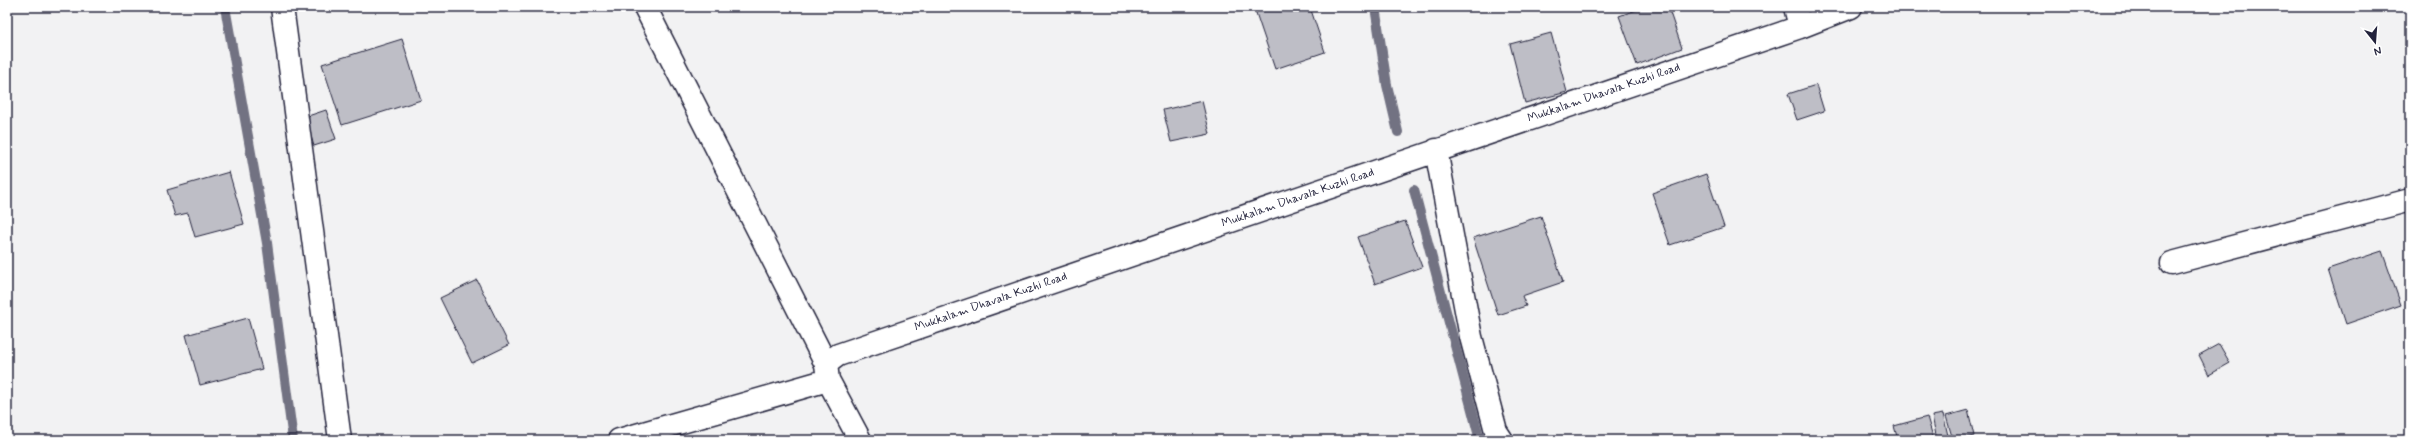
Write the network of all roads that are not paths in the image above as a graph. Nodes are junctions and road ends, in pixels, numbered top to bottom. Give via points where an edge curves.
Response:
1 (282, 7) edge
2 (645, 7) edge
3 (1851, 7) edge
4 (1798, 17) edge
5 (1436, 150) junction
6 (2410, 200) edge
7 (2172, 263) dead end
8 (827, 372) junction
9 (340, 440) edge
10 (619, 440) edge
11 (860, 440) edge
12 (1502, 440) edge

1 - 9 street
2 - 8 street
3 - 4 street, Mukkalam Dhavala Kuzhi Road
4 - 5 street, Mukkalam Dhavala Kuzhi Road
5 - 8 street, Mukkalam Dhavala Kuzhi Road via 838,355
5 - 12 street via 1470,337 1496,431
6 - 7 street
8 - 10 street, Mukkalam Dhavala Kuzhi Road
8 - 11 street

